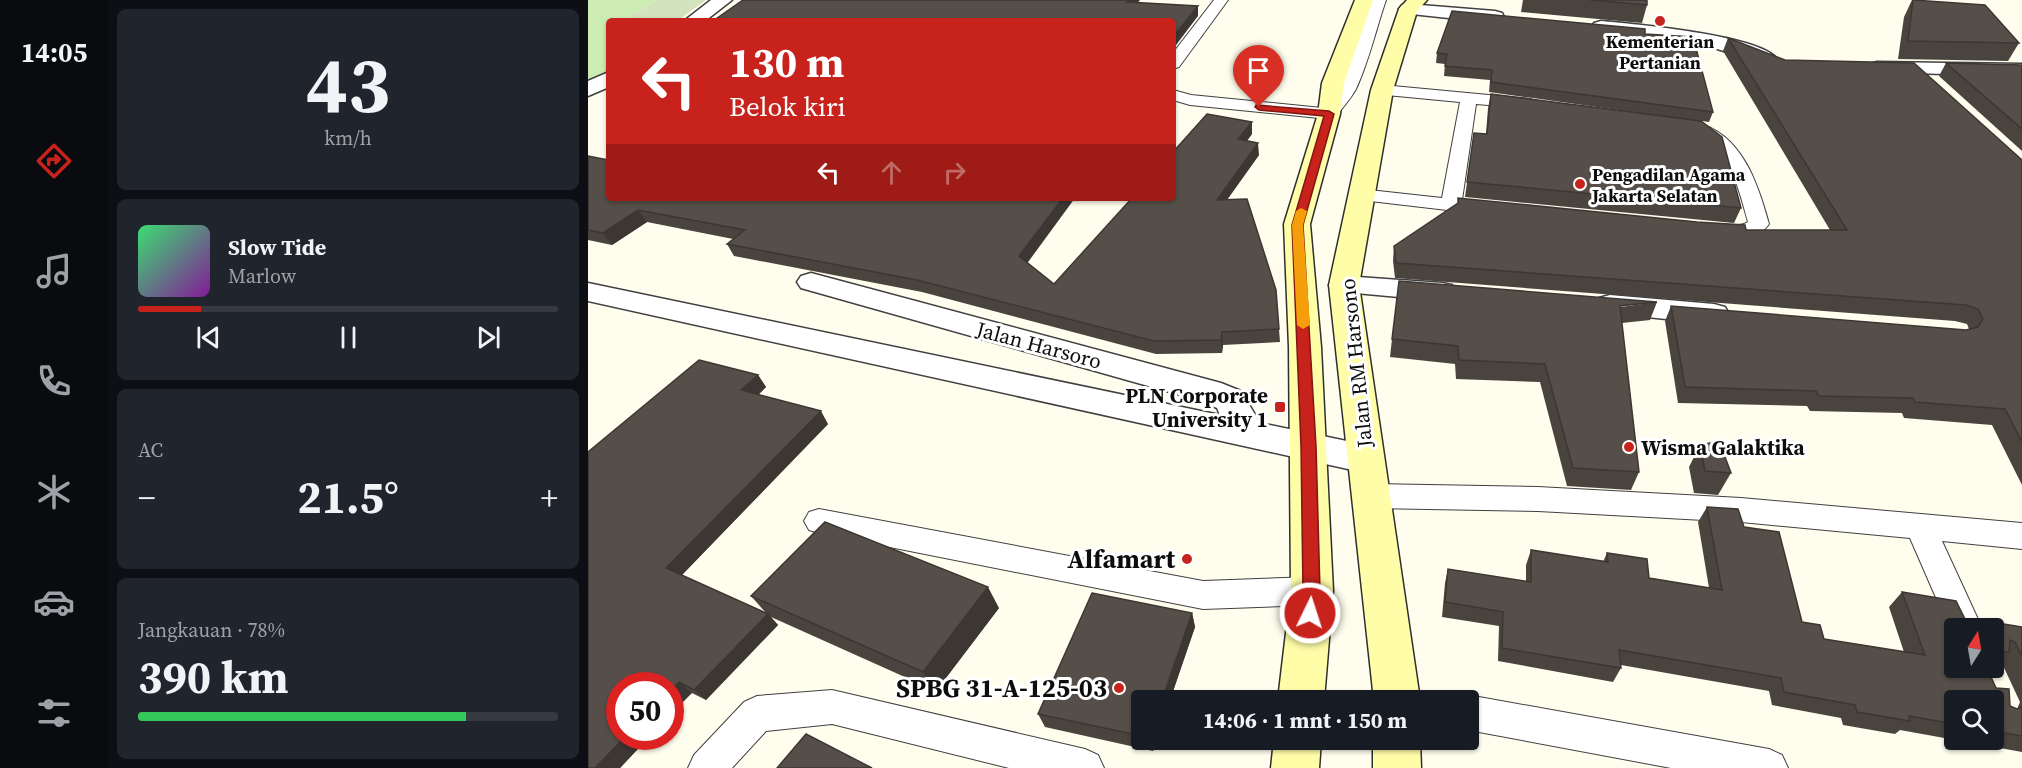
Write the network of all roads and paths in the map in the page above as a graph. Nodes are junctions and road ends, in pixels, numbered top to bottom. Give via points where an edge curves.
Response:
1 (723, 0) edge
2 (1221, 0) edge
3 (1364, 0) edge
4 (1379, 0) edge
5 (1411, 4) edge
6 (697, 18) edge
7 (1510, 18) edge
8 (1581, 25) edge
9 (1176, 60) edge
10 (1780, 65) edge
11 (1859, 67) edge
12 (1915, 69) junction
13 (2022, 70) edge
14 (606, 80) edge
15 (588, 90) edge
16 (1382, 90) junction
17 (1940, 92) edge
18 (1176, 96) edge
19 (1469, 97) junction
20 (1539, 105) edge
21 (1330, 111) junction
22 (1678, 125) edge
23 (1360, 195) junction
24 (1451, 204) junction
25 (1514, 211) edge
26 (1703, 229) edge
27 (811, 282) dead end
28 (1344, 285) junction
29 (588, 292) edge
30 (1469, 294) edge
31 (1587, 304) edge
32 (1742, 316) edge
33 (1248, 433) junction
34 (1308, 446) junction
35 (1369, 478) junction
36 (819, 521) dead end
37 (1920, 525) junction
38 (2022, 536) edge
39 (1312, 591) junction
40 (1962, 618) edge
41 (1302, 690) edge
42 (1396, 690) edge
43 (1479, 714) edge
44 (1297, 750) edge
45 (1397, 750) edge
46 (707, 768) edge
47 (1085, 768) edge
48 (1295, 768) edge
49 (1397, 768) edge
50 (1769, 768) edge

1 - 6 street
2 - 9 lane
3 - 21 main road via 1333,83
4 - 21 lane via 1349,86
5 - 7 street
5 - 16 main road, Jalan RM Harsono
8 - 10 street via 1699,36 1739,47
11 - 12 street
12 - 13 street
12 - 17 street
14 - 15 street
16 - 19 lane
16 - 23 main road, Jalan RM Harsono
18 - 21 lane
19 - 20 lane
19 - 24 lane
21 - 34 main road via 1297,225
22 - 26 lane via 1702,128 1719,137 1748,184 1760,224 1748,232
23 - 24 lane
23 - 28 main road, Jalan RM Harsono
24 - 25 lane
27 - 33 street, Jalan Harsoro via 1209,391 1229,400
28 - 30 street
28 - 35 main road, Jalan RM Harsono
29 - 33 street
31 - 32 street
33 - 34 street
34 - 35 street
34 - 39 main road
35 - 37 lane via 1538,499
35 - 42 main road, Jalan RM Harsono
36 - 39 lane via 1203,595
37 - 38 lane
37 - 40 lane
39 - 41 main road
43 - 50 lane
44 - 48 main road
45 - 49 main road, Jalan RM Harsono
46 - 47 lane via 757,714 832,707

